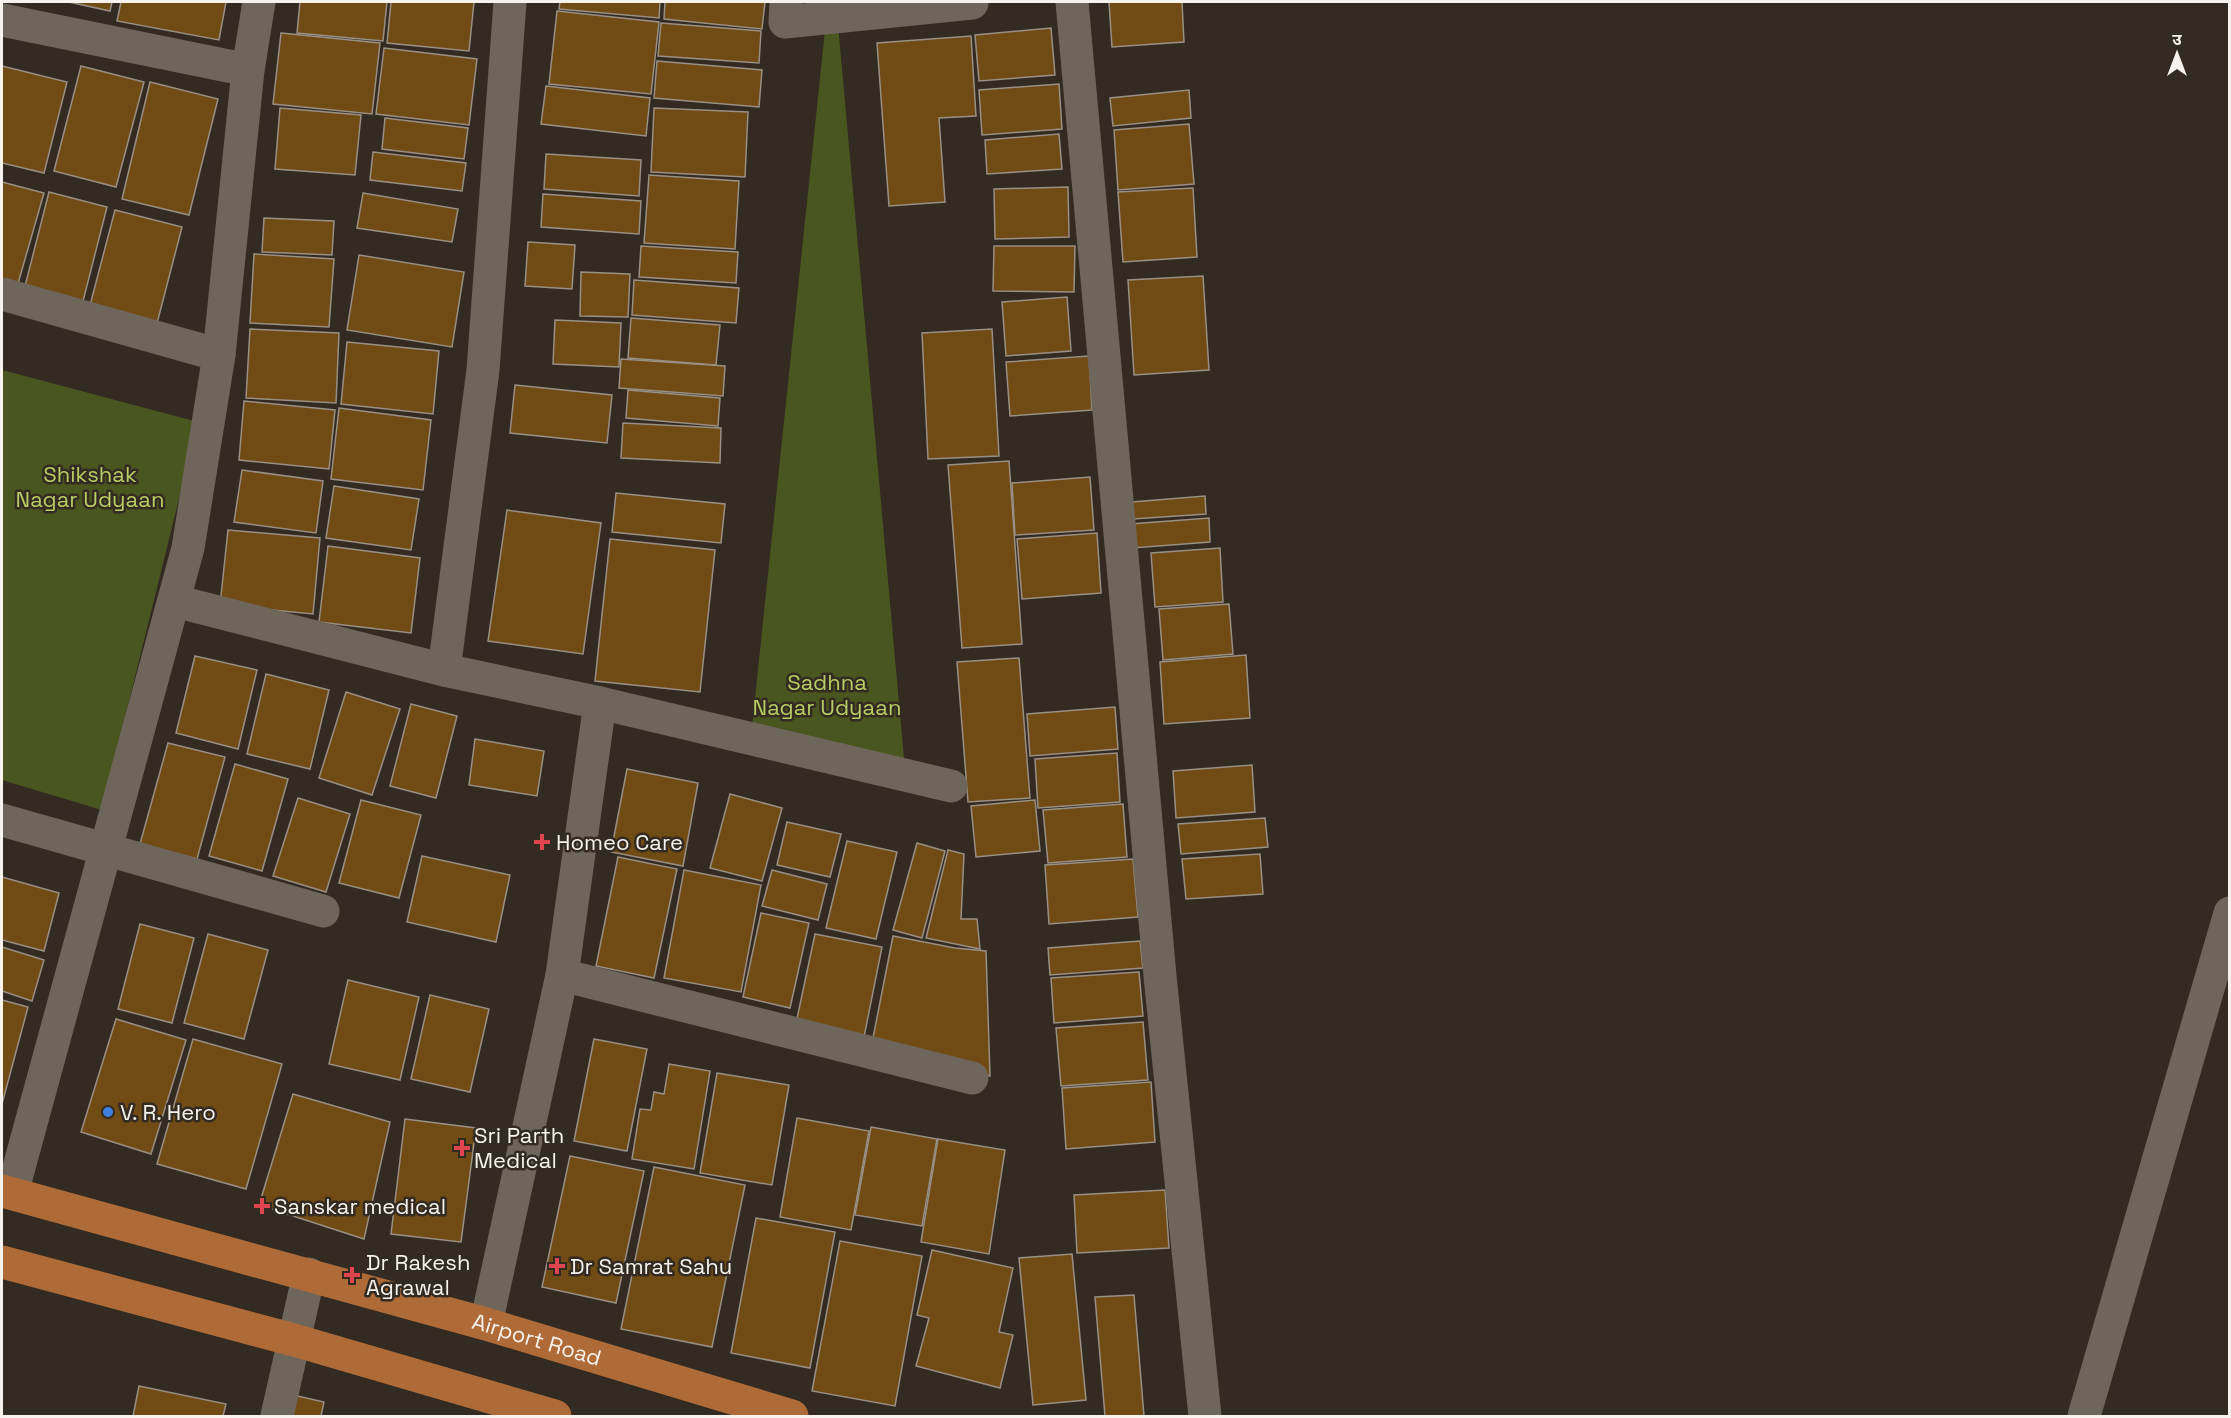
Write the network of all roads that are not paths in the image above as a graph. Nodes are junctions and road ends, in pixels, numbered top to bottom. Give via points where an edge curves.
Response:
1 (259, 2) edge
2 (510, 2) edge
3 (786, 2) edge
4 (1072, 2) edge
5 (972, 3) edge
6 (2, 20) edge
7 (248, 69) junction
8 (2, 294) edge
9 (219, 355) junction
10 (175, 601) junction
11 (444, 670) junction
12 (600, 703) junction
13 (951, 786) dead end
14 (2, 820) edge
15 (107, 852) junction
16 (323, 911) dead end
17 (2229, 913) edge
18 (562, 975) junction
19 (972, 1078) dead end
20 (7, 1192) edge
21 (2, 1262) edge
22 (309, 1274) junction
23 (486, 1324) junction
24 (294, 1340) junction
25 (277, 1416) edge
26 (555, 1416) edge
27 (792, 1416) edge
28 (1205, 1416) edge
29 (2084, 1416) edge

1 - 7 street
2 - 11 street via 483,370
3 - 5 street via 785,22
4 - 28 street via 1160,976
6 - 7 street
7 - 9 street
8 - 9 street
9 - 10 street via 188,548
10 - 11 street
10 - 15 street
11 - 12 street
12 - 13 street
12 - 18 street
14 - 15 street
15 - 16 street
15 - 20 street
17 - 29 street
18 - 19 street
18 - 23 street
20 - 22 main road, Airport Road
21 - 24 main road
22 - 23 main road, Airport Road
22 - 24 street
23 - 27 main road, Airport Road
24 - 25 street
24 - 26 main road

